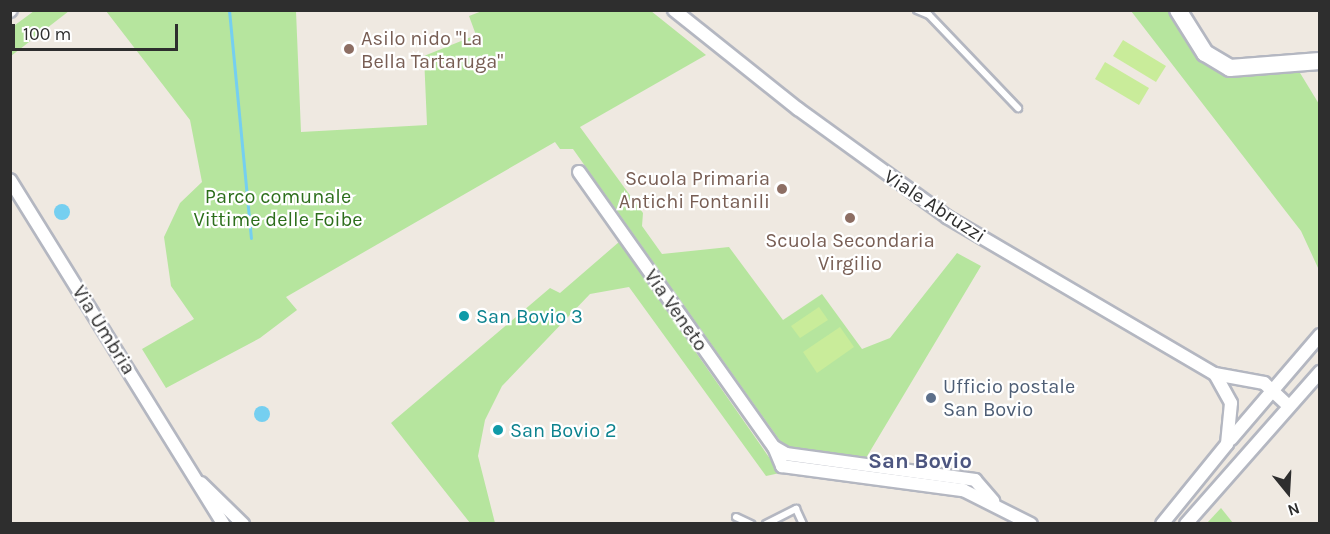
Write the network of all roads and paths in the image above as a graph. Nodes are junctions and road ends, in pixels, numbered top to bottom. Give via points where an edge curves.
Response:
1 (674, 10) edge
2 (917, 10) edge
3 (1178, 10) edge
4 (1320, 61) edge
5 (1018, 108) dead end
6 (579, 172) dead end
7 (10, 180) edge
8 (1320, 335) edge
9 (1320, 372) edge
10 (1215, 374) junction
11 (1275, 389) junction
12 (1289, 406) junction
13 (1227, 444) junction
14 (198, 481) junction
15 (736, 517) dead end
16 (223, 524) edge
17 (243, 524) edge
18 (751, 524) edge
19 (766, 524) edge
20 (803, 524) edge
21 (1031, 524) edge
22 (1162, 524) edge
23 (1186, 524) edge

1 - 10 street, Viale Abruzzi via 798,110 947,217
2 - 5 lane via 929,15
3 - 4 street via 1205,53 1230,68
6 - 21 street, Via Veneto via 774,447 782,466 963,490
7 - 14 street, Via Umbria
8 - 11 street
9 - 12 street
10 - 11 street
10 - 13 street via 1231,403
11 - 12 street
11 - 13 street
12 - 23 street
13 - 22 street
14 - 16 street, Via Umbria
14 - 17 street, Via Umbria
15 - 18 lane
19 - 20 lane via 796,509

